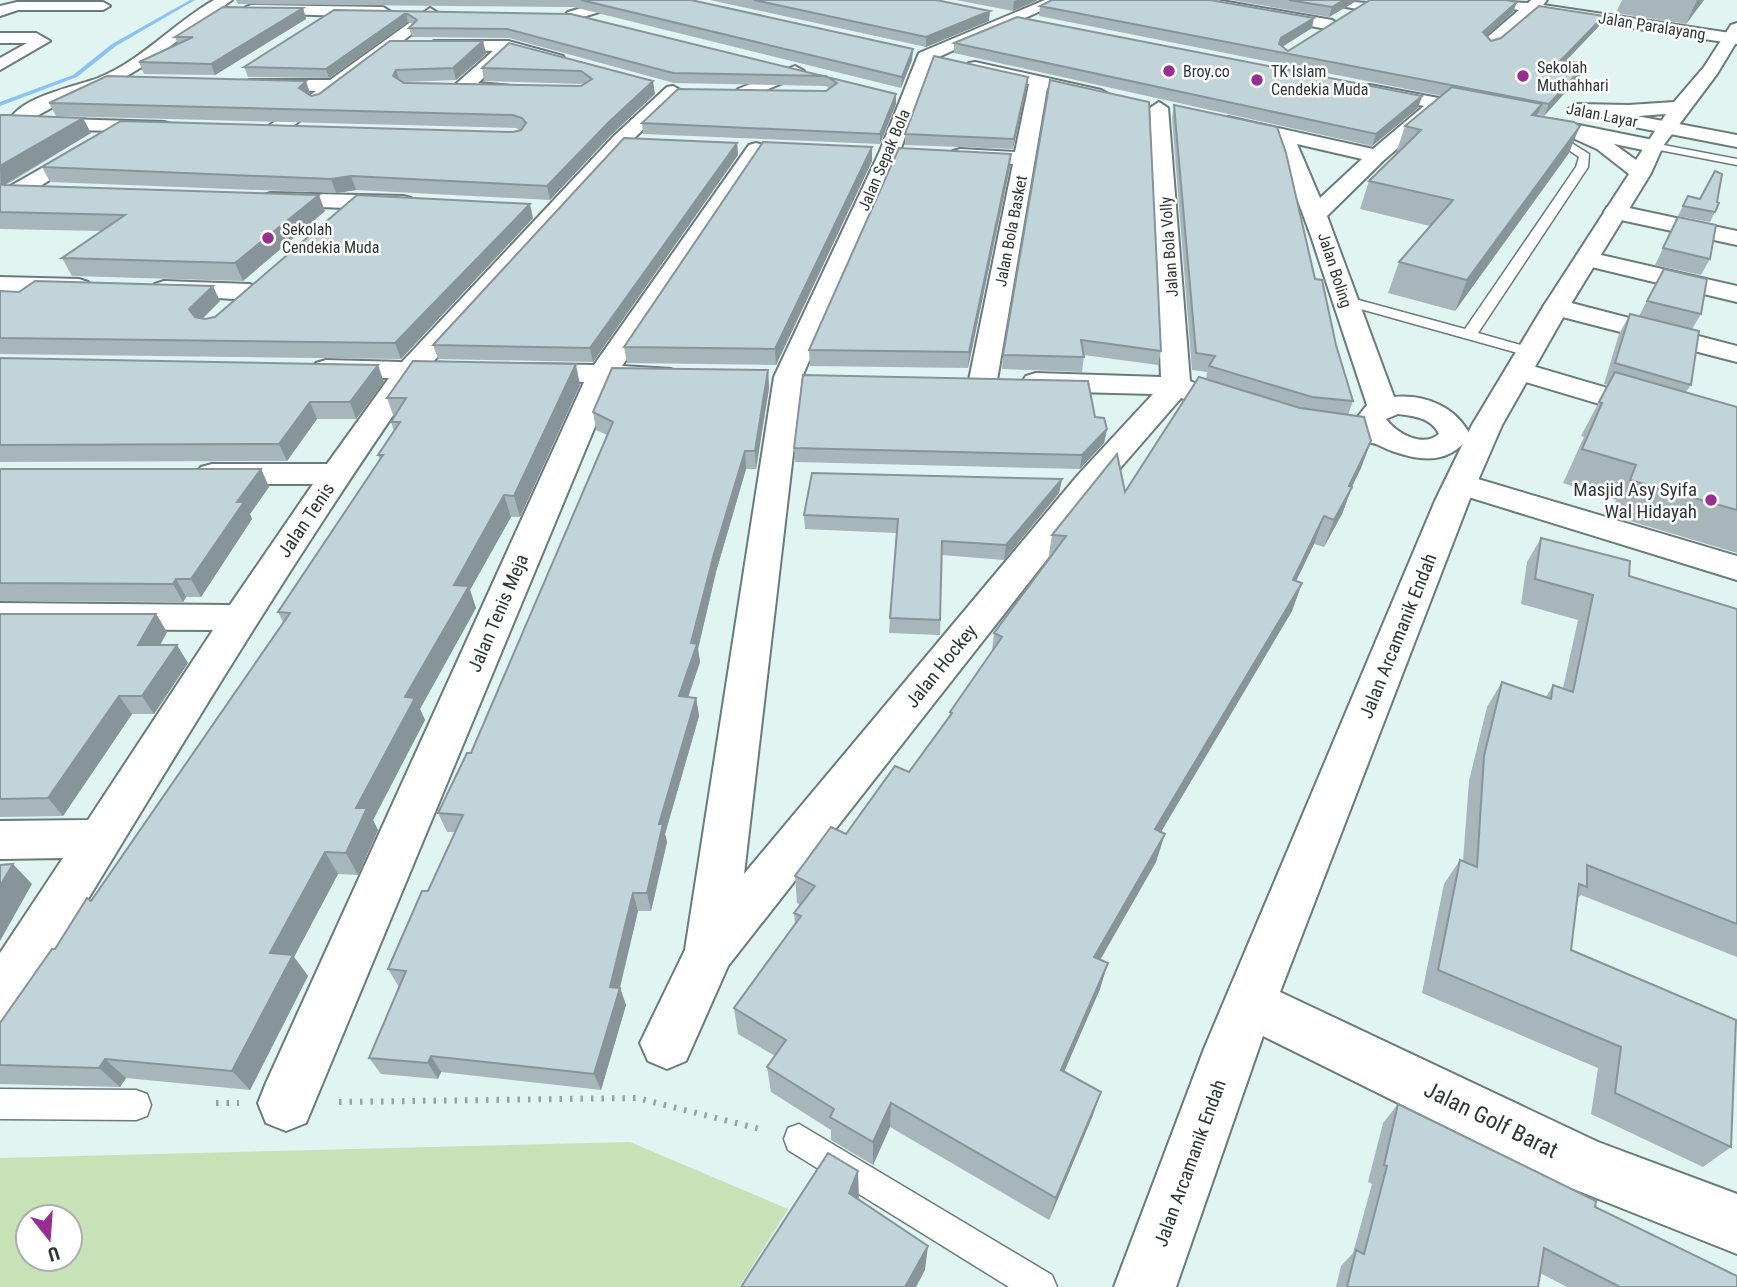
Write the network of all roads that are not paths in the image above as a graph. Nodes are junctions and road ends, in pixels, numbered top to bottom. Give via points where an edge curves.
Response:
1 (225, 0) edge
2 (624, 0) edge
3 (1191, 0) edge
4 (1329, 0) edge
5 (1481, 0) edge
6 (1368, 3) edge
7 (1536, 4) edge
8 (103, 6) dead end
9 (207, 10) junction
10 (578, 10) edge
11 (1017, 10) junction
12 (1, 11) edge
13 (1053, 11) edge
14 (331, 12) junction
15 (987, 13) edge
16 (600, 21) edge
17 (1332, 24) junction
18 (305, 29) edge
19 (1735, 35) edge
20 (1314, 36) edge
21 (0, 38) edge
22 (1489, 44) edge
23 (388, 45) junction
24 (508, 46) junction
25 (919, 55) junction
26 (575, 64) edge
27 (769, 64) edge
28 (0, 65) edge
29 (106, 81) junction
30 (1039, 81) junction
31 (144, 82) edge
32 (233, 84) edge
33 (335, 86) junction
34 (1357, 87) edge
35 (529, 90) edge
36 (675, 90) edge
37 (785, 93) edge
38 (1119, 99) edge
39 (1439, 103) junction
40 (1159, 108) dead end
41 (1501, 116) edge
42 (1209, 119) edge
43 (1568, 119) junction
44 (1525, 121) edge
45 (121, 127) junction
46 (186, 128) edge
47 (251, 129) edge
48 (277, 129) junction
49 (304, 130) edge
50 (1283, 135) junction
51 (1660, 138) junction
52 (1737, 141) edge
53 (756, 148) edge
54 (863, 150) edge
55 (900, 151) junction
56 (936, 153) edge
57 (1377, 156) junction
58 (1024, 159) junction
59 (1737, 162) edge
60 (59, 192) edge
61 (9, 195) edge
62 (253, 200) edge
63 (424, 207) edge
64 (1615, 212) junction
65 (1317, 214) junction
66 (1737, 238) edge
67 (1588, 259) junction
68 (269, 275) edge
69 (0, 285) edge
70 (97, 288) edge
71 (138, 289) edge
72 (249, 292) junction
73 (1737, 294) edge
74 (1344, 300) junction
75 (1556, 307) junction
76 (221, 317) edge
77 (1469, 335) junction
78 (1737, 354) edge
79 (1525, 361) junction
80 (306, 368) edge
81 (410, 370) junction
82 (602, 374) junction
83 (681, 376) edge
84 (788, 377) joint
85 (1198, 394) junction
86 (1444, 418) junction
87 (1382, 421) junction
88 (1290, 422) edge
89 (1487, 425) junction
90 (1737, 436) edge
91 (1410, 447) junction
92 (188, 474) edge
93 (336, 474) junction
94 (1464, 476) junction
95 (1049, 481) edge
96 (1090, 482) junction
97 (1737, 568) edge
98 (0, 616) edge
99 (241, 618) junction
100 (99, 839) junction
101 (0, 840) edge
102 (710, 951) junction
103 (0, 997) edge
104 (1251, 1004) junction
105 (667, 1043) dead end
106 (286, 1103) road end
107 (0, 1104) edge
108 (136, 1105) dead end
109 (799, 1139) road end
110 (1737, 1224) edge
111 (1040, 1287) edge
112 (1146, 1287) edge

1 - 9 street
2 - 10 street
3 - 17 street
4 - 6 street
5 - 7 street, Jalan Paralayang
6 - 17 street
7 - 19 street, Jalan Paralayang
7 - 22 street
8 - 12 street via 17,6
9 - 14 street
9 - 29 street
10 - 16 street
11 - 13 street
11 - 15 street
11 - 25 street
14 - 18 street
14 - 23 street via 436,13
17 - 20 street
19 - 51 street, Jalan Arcamanik Endah
21 - 28 street via 42,41
23 - 24 street
23 - 33 street
24 - 26 street
24 - 35 street via 455,88
25 - 30 street
25 - 55 street, Jalan Sepak Bola via 903,96
27 - 37 street via 801,72 738,92
29 - 31 street
29 - 45 street via 41,104 18,123
30 - 38 street
30 - 58 street, Jalan Bola Basket
32 - 33 street
33 - 48 street
34 - 39 street
36 - 81 street, Jalan Tenis via 634,142 538,213
39 - 41 street
39 - 57 street
40 - 85 street, Jalan Bola Volly
42 - 50 street
43 - 44 street, Jalan Layar
43 - 51 street, Jalan Layar
43 - 51 street via 1604,145
43 - 51 street via 1629,111
43 - 77 lane via 1556,138 1586,156 1582,167
45 - 46 street
45 - 61 street
47 - 48 street
48 - 49 street
50 - 57 street
50 - 65 street, Jalan Boling
51 - 52 street
51 - 59 lane
51 - 64 street, Jalan Arcamanik Endah
53 - 82 street, Jalan Tenis Meja
54 - 55 street
55 - 84 street, Jalan Sepak Bola
56 - 58 street
57 - 65 street
58 - 85 street, Jalan Bola Basket via 969,380
60 - 61 street
62 - 63 street via 342,209
64 - 66 street
64 - 67 street, Jalan Arcamanik Endah
65 - 74 street, Jalan Boling
67 - 73 street
67 - 75 street, Jalan Arcamanik Endah
68 - 72 street
69 - 70 street
71 - 72 street
72 - 76 street
74 - 77 lane
74 - 87 street, Jalan Boling
75 - 78 street
75 - 79 street, Jalan Arcamanik Endah
77 - 79 lane
79 - 89 street, Jalan Arcamanik Endah
79 - 90 street
80 - 81 street
81 - 82 street
81 - 93 street, Jalan Tenis
82 - 83 street
82 - 106 street, Jalan Tenis Meja
84 - 102 street, Jalan Hockey via 790,474
85 - 96 street, Jalan Hockey
86 - 87 street via 1414,407
86 - 89 street
86 - 91 street via 1452,426 1452,442 1442,447
87 - 88 street via 1328,430
87 - 91 street
89 - 94 street, Jalan Arcamanik Endah
91 - 94 street
92 - 93 street
93 - 99 street, Jalan Tenis
94 - 97 street
94 - 104 street, Jalan Arcamanik Endah
95 - 96 street
96 - 102 street, Jalan Hockey
98 - 99 street
99 - 100 street, Jalan Tenis
100 - 101 street
100 - 103 street, Jalan Tenis
102 - 105 street, Jalan Hockey
104 - 110 street, Jalan Golf Barat via 1586,1166
104 - 112 street, Jalan Arcamanik Endah
107 - 108 lane
109 - 111 lane

